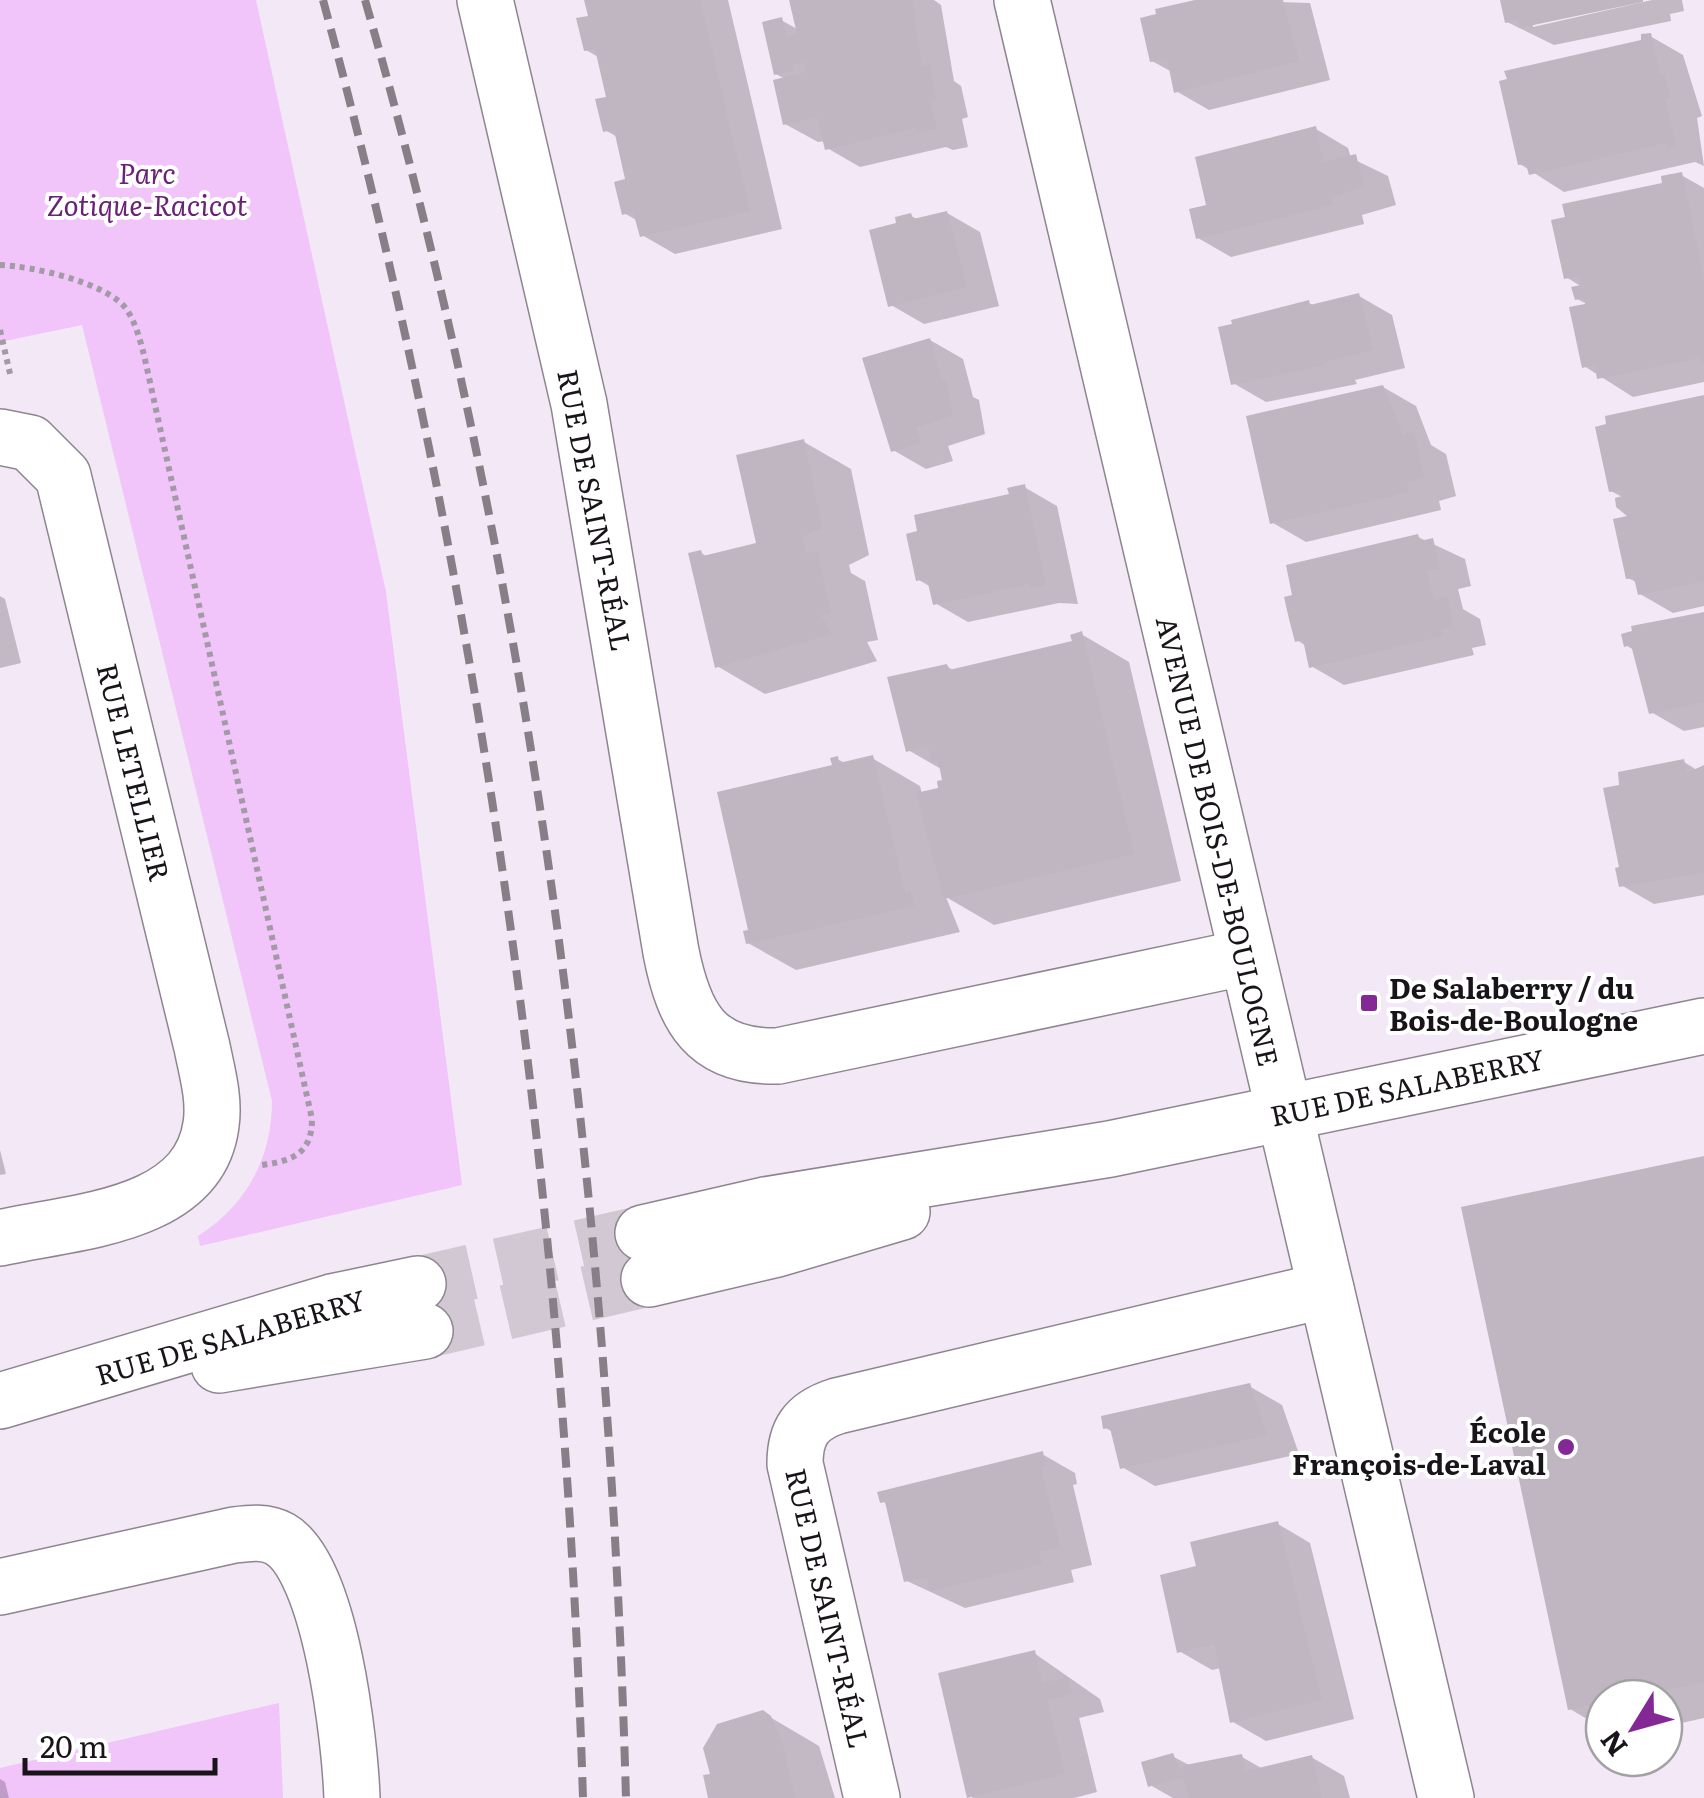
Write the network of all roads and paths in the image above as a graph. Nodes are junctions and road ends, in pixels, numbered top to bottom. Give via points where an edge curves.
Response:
1 (485, 0) edge
2 (1022, 0) edge
3 (0, 265) edge
4 (0, 330) edge
5 (7, 358) dead end
6 (0, 437) edge
7 (1247, 957) junction
8 (1704, 1026) edge
9 (1283, 1111) junction
10 (260, 1165) dead end
11 (0, 1238) edge
12 (646, 1256) tunnel mouth
13 (1326, 1290) junction
14 (421, 1307) tunnel mouth
15 (22, 1396) edge
16 (0, 1587) edge
17 (352, 1798) edge
18 (872, 1798) edge
19 (1446, 1798) edge

1 - 7 street, RUE DE SAINT-RÉAL via 579,404 671,952 694,1021 724,1047 778,1056
2 - 7 street, AVENUE DE BOIS-DE-BOULOGNE
3 - 10 path via 114,296 131,318 144,355 312,1119 307,1148 295,1158
4 - 5 path
6 - 11 street, RUE LETELLIER via 43,452 69,494 212,1110 206,1145 188,1178 156,1200
7 - 9 street, AVENUE DE BOIS-DE-BOULOGNE
8 - 9 street, RUE DE SALABERRY
9 - 12 street, RUE DE SALABERRY via 1110,1149 765,1205
9 - 13 street, AVENUE DE BOIS-DE-BOULOGNE
13 - 18 street, RUE DE SAINT-RÉAL via 837,1406 806,1420 795,1464
13 - 19 street, AVENUE DE BOIS-DE-BOULOGNE
14 - 15 street, RUE DE SALABERRY
16 - 17 street via 246,1534 281,1540 301,1559 314,1587 339,1683

